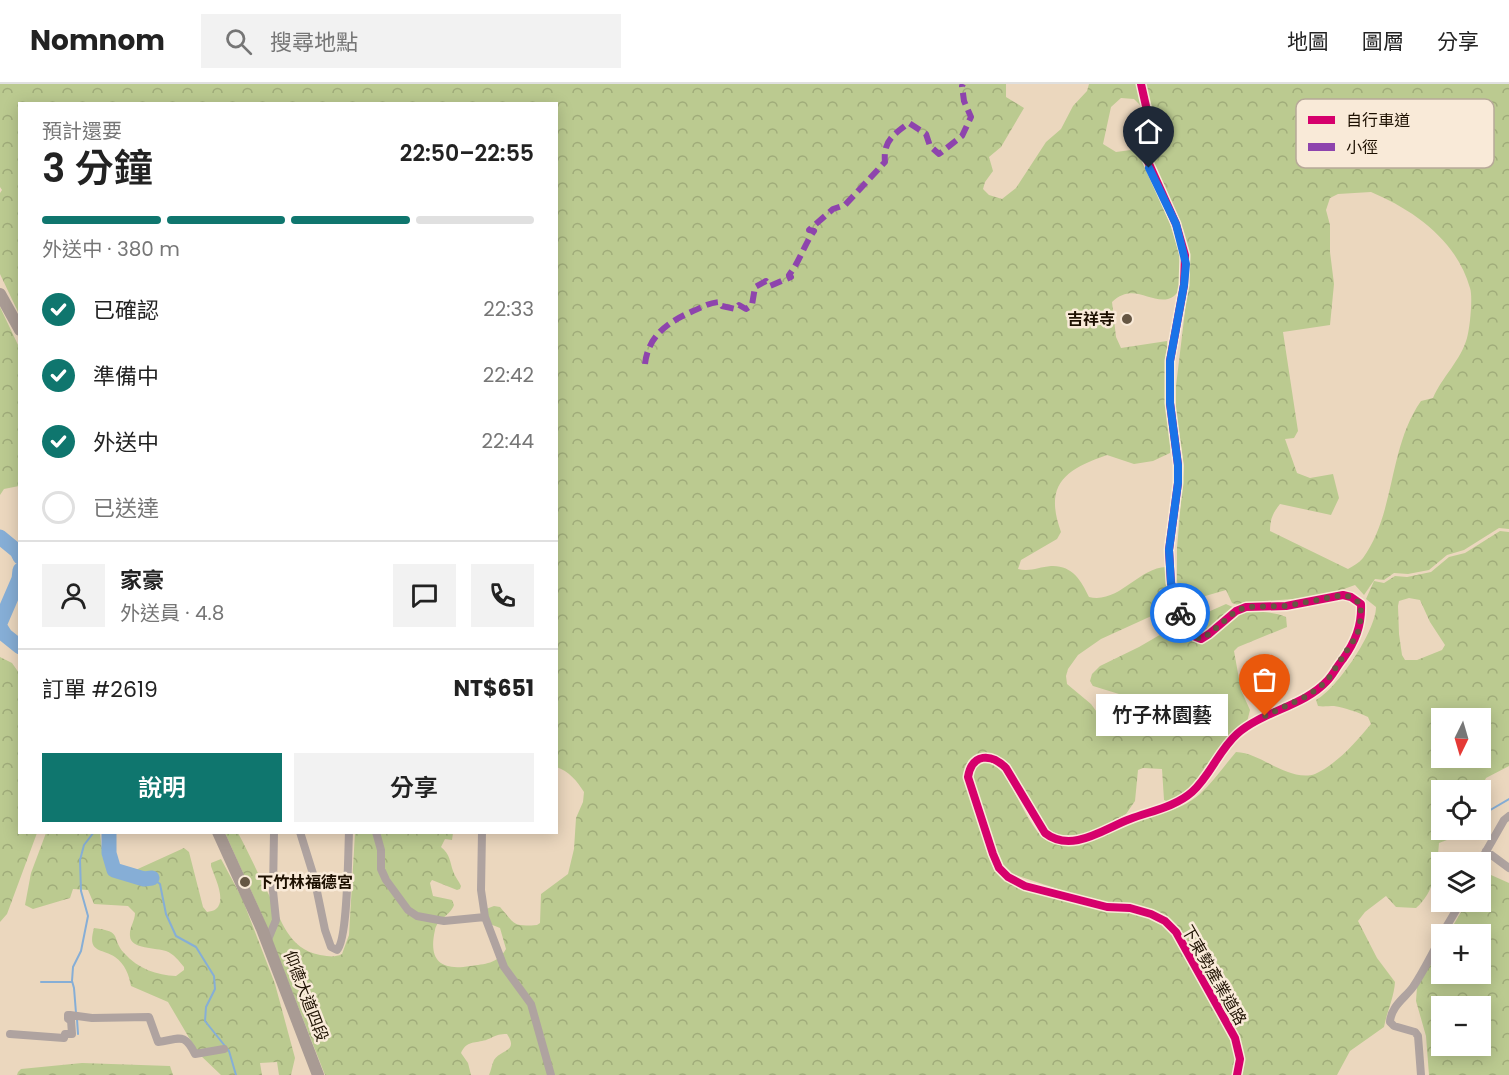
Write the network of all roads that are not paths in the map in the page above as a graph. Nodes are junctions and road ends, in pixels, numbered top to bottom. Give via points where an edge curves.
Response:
1 (1141, 84) edge
2 (0, 294) edge
3 (18, 326) edge
4 (1509, 816) edge
5 (219, 834) edge
6 (274, 834) edge
7 (301, 834) edge
8 (349, 834) edge
9 (377, 834) edge
10 (482, 834) edge
11 (1486, 851) joint
12 (1509, 868) edge
13 (485, 918) junction
14 (267, 942) junction
15 (1431, 955) edge
16 (10, 1034) dead end
17 (224, 1049) dead end
18 (318, 1075) edge
19 (552, 1075) edge
20 (1237, 1075) edge
21 (1421, 1075) edge

1 - 20 street, 下東勢產業道路 via 1148,115 1145,155 1176,224 1185,255 1186,273 1170,361 1178,483 1169,550 1171,583 1181,617 1187,630 1201,639 1246,607 1287,606 1342,595 1361,604 1360,625 1327,681 1236,735 1195,790 1183,799 1088,838 1062,840 1045,833 1006,768 997,760 976,761 968,777 993,854 1008,877 1025,886 1151,914 1176,932 1235,1038 1240,1059
2 - 3 main road
4 - 11 street
5 - 14 main road, 仰德大道四段
6 - 14 street via 276,920
7 - 8 street via 325,930 337,950 344,924
9 - 13 street via 381,869 408,910 417,916 444,921
10 - 13 street via 480,883
11 - 12 street
13 - 19 street via 504,967 531,1004
14 - 18 main road, 仰德大道四段
15 - 21 street via 1390,1017 1394,1026 1418,1036
16 - 17 street via 64,1038 65,1034 72,1034 70,1015 149,1017 158,1042 183,1038 195,1054

